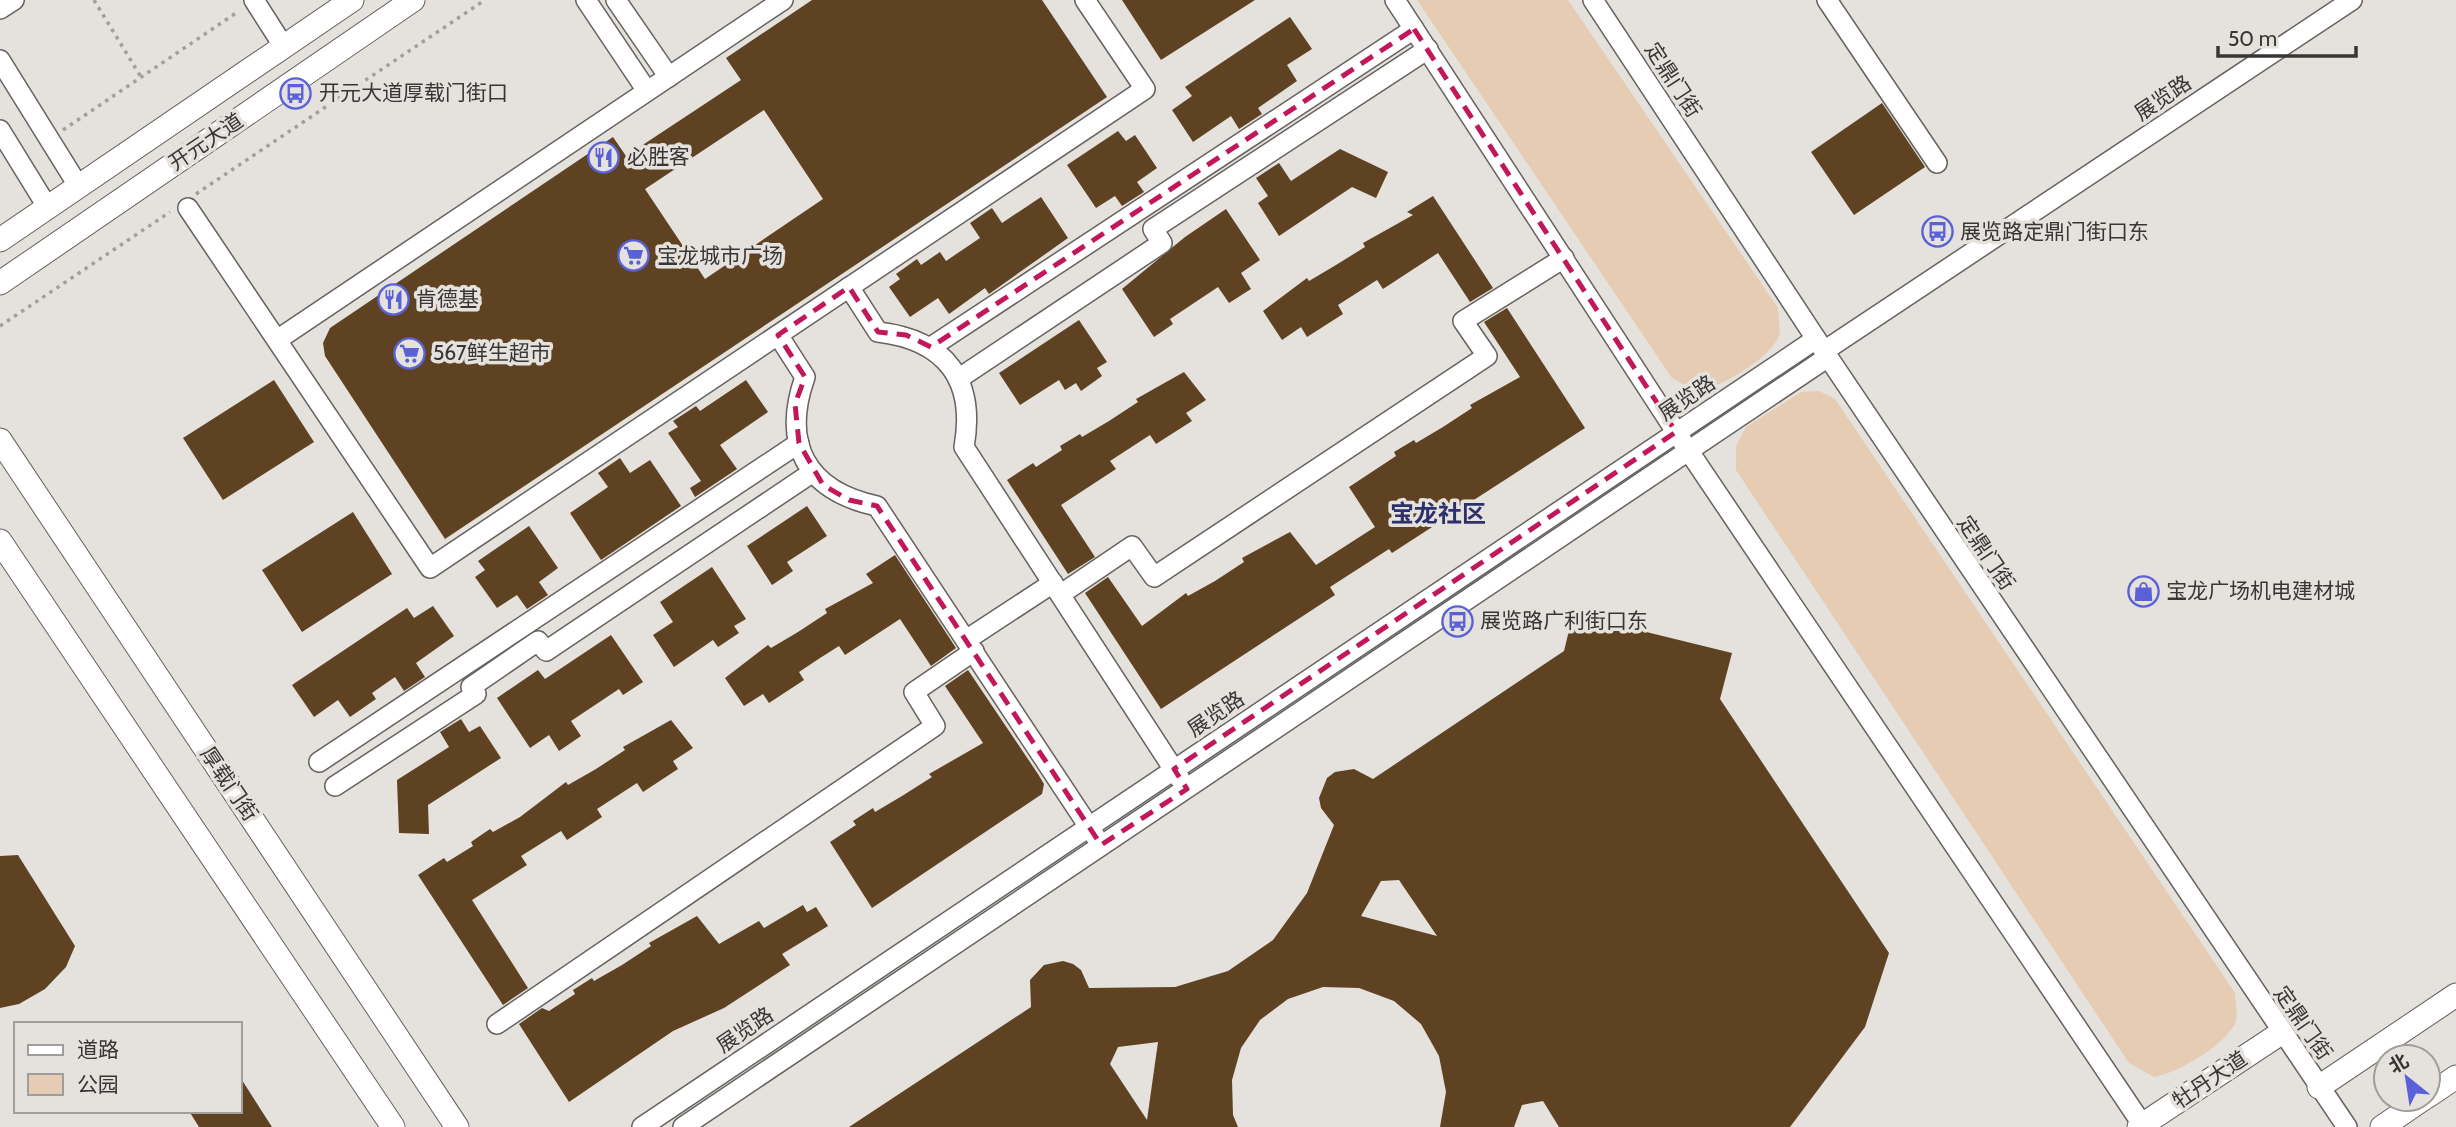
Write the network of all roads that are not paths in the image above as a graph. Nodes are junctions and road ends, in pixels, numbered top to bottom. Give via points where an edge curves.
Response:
1 (14, 0) edge
2 (254, 0) edge
3 (352, 0) edge
4 (413, 0) edge
5 (586, 0) edge
6 (616, 0) edge
7 (783, 0) edge
8 (1085, 0) edge
9 (1395, 0) edge
10 (1593, 0) edge
11 (1827, 0) edge
12 (2352, 0) edge
13 (0, 9) edge
14 (1414, 29) junction
15 (284, 47) junction
16 (1428, 49) junction
17 (0, 60) edge
18 (669, 77) junction
19 (647, 91) junction
20 (0, 130) edge
21 (1937, 163) dead end
22 (79, 187) junction
23 (183, 206) road end
24 (48, 208) junction
25 (0, 240) edge
26 (1563, 258) junction
27 (0, 284) edge
28 (849, 287) junction
29 (778, 335) junction
30 (277, 340) junction
31 (931, 347) junction
32 (1823, 349) junction
33 (958, 379) junction
34 (1676, 432) junction
35 (0, 440) edge
36 (799, 443) junction
37 (1689, 451) junction
38 (813, 472) junction
39 (0, 541) edge
40 (1057, 589) junction
41 (970, 646) junction
42 (318, 762) dead end
43 (1174, 769) junction
44 (335, 786) dead end
45 (1187, 789) junction
46 (1089, 826) junction
47 (1101, 845) junction
48 (2456, 995) edge
49 (498, 1024) dead end
50 (2281, 1032) junction
51 (2319, 1087) junction
52 (2402, 1113) edge
53 (2142, 1126) edge
54 (393, 1127) edge
55 (457, 1127) edge
56 (642, 1127) edge
57 (683, 1127) edge
58 (2347, 1127) edge
59 (2382, 1127) edge

1 - 13 street
2 - 15 street
3 - 15 main road, 开元大道
4 - 27 main road, 开元大道
5 - 19 street
6 - 18 street
7 - 18 street
8 - 28 street via 1145,89
9 - 14 street
10 - 32 street, 定鼎门街
11 - 21 street
12 - 32 street, 展览路
14 - 16 street
14 - 31 street
15 - 22 main road, 开元大道
16 - 26 street
16 - 33 street via 1153,229 1161,243
17 - 22 street
18 - 19 street
19 - 30 street
20 - 24 street
22 - 24 main road, 开元大道
23 - 30 street
24 - 25 main road, 开元大道
26 - 34 street
26 - 40 street via 1463,321 1487,356 1154,577 1132,546
28 - 29 street
28 - 31 street via 878,332 906,335
29 - 30 street via 430,568
29 - 36 street via 806,377 795,404
31 - 33 street
32 - 34 street, 展览路
32 - 37 street, 展览路
32 - 50 street, 定鼎门街
33 - 40 street via 969,419 964,447
34 - 37 street
34 - 43 street, 展览路
35 - 55 main road, 厚载门街
36 - 38 street
36 - 42 street
37 - 45 street, 展览路
37 - 53 street
38 - 41 street via 823,485 849,500 877,506
38 - 44 street via 546,651 538,641 471,687 475,694
39 - 54 main road
40 - 41 street
40 - 43 street
41 - 46 street
41 - 49 street via 914,692 935,726
43 - 45 street
43 - 46 street, 展览路
45 - 47 street, 展览路
46 - 47 street
46 - 56 street, 展览路
47 - 57 street, 展览路
48 - 51 main road
50 - 51 street, 定鼎门街
50 - 53 main road, 牡丹大道
51 - 58 street, 定鼎门街
52 - 59 main road

